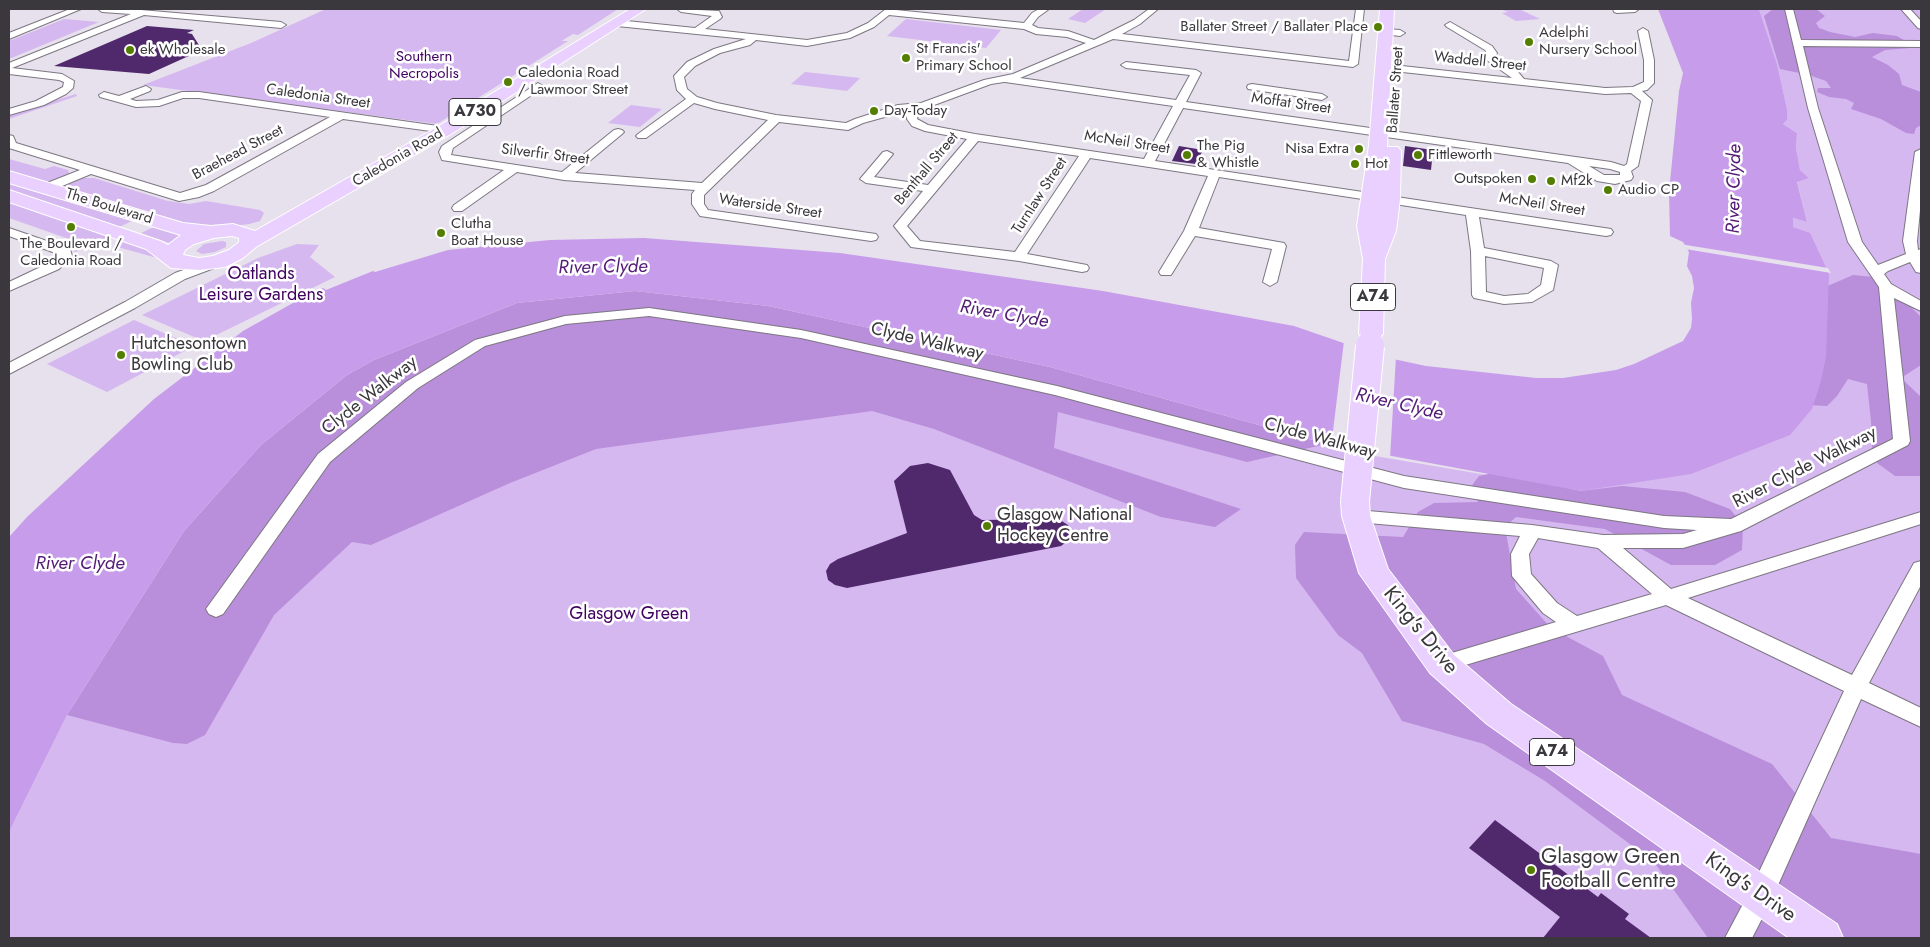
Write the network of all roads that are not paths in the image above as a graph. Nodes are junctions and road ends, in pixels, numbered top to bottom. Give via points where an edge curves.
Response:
1 (77, 9) edge
2 (102, 9) edge
3 (639, 9) edge
4 (681, 9) edge
5 (1045, 9) edge
6 (1154, 9) edge
7 (1360, 9) edge
8 (1387, 9) edge
9 (1401, 9) edge
10 (1635, 9) edge
11 (1789, 9) edge
12 (1905, 9) edge
13 (889, 10) edge
14 (1617, 10) dead end
15 (147, 11) edge
16 (617, 23) junction
17 (281, 25) dead end
18 (1026, 26) junction
19 (1450, 26) dead end
20 (1921, 26) edge
21 (698, 31) junction
22 (1643, 31) dead end
23 (1393, 32) junction
24 (9, 36) edge
25 (1112, 36) junction
26 (755, 38) junction
27 (1094, 43) junction
28 (1799, 43) junction
29 (1921, 44) edge
30 (1126, 64) dead end
31 (9, 66) edge
32 (1391, 68) junction
33 (9, 71) edge
34 (1004, 79) junction
35 (1522, 82) junction
36 (538, 86) dead end
37 (1252, 87) dead end
38 (146, 90) dead end
39 (1633, 90) junction
40 (104, 95) dead end
41 (1322, 97) dead end
42 (121, 99) junction
43 (693, 99) junction
44 (1180, 105) junction
45 (922, 106) junction
46 (1291, 107) junction
47 (9, 112) edge
48 (340, 116) junction
49 (776, 118) junction
50 (445, 130) junction
51 (618, 132) dead end
52 (1386, 134) junction
53 (642, 136) dead end
54 (9, 138) edge
55 (975, 138) junction
56 (1088, 153) junction
57 (887, 154) dead end
58 (1921, 154) edge
59 (1908, 155) dead end
60 (1148, 163) junction
61 (515, 168) junction
62 (90, 170) junction
63 (1215, 173) junction
64 (564, 176) junction
65 (9, 177) edge
66 (704, 187) junction
67 (46, 188) junction
68 (931, 188) junction
69 (9, 196) edge
70 (1370, 196) junction
71 (1390, 199) junction
72 (458, 208) dead end
73 (1472, 211) junction
74 (1191, 231) junction
75 (9, 232) edge
76 (211, 232) junction
77 (1606, 232) dead end
78 (241, 237) junction
79 (871, 237) dead end
80 (1478, 251) junction
81 (1917, 255) edge
82 (1019, 257) junction
83 (173, 258) junction
84 (1374, 259) junction
85 (217, 262) junction
86 (1082, 268) dead end
87 (1921, 269) edge
88 (1166, 272) dead end
89 (1881, 280) junction
90 (1270, 282) dead end
91 (9, 287) edge
92 (154, 290) junction
93 (1921, 308) edge
94 (12, 365) edge
95 (1356, 508) junction
96 (1921, 518) edge
97 (1734, 526) junction
98 (1532, 532) junction
99 (1603, 542) junction
100 (1921, 568) edge
101 (1668, 597) junction
102 (216, 609) dead end
103 (1574, 625) junction
104 (1442, 664) junction
105 (1857, 685) junction
106 (1921, 718) edge
107 (1761, 895) junction
108 (1738, 938) edge
109 (1823, 938) edge

1 - 24 street
2 - 15 street
3 - 16 main road, Caledonia Road / A730
4 - 21 street via 716,13 718,17
5 - 18 street
6 - 25 street
7 - 25 street via 1353,64
8 - 23 main road, Ballater Street / A74
9 - 23 main road, Ballater Street / A74
10 - 14 street
11 - 28 street
12 - 20 street
13 - 18 street
13 - 26 street via 860,31 841,38 807,43
15 - 17 street
15 - 31 street
16 - 21 street
16 - 50 main road, Caledonia Road / A730
18 - 27 street
19 - 35 street via 1488,48 1492,53 1491,60
21 - 26 street
22 - 39 street via 1650,60 1649,83
23 - 32 main road, Ballater Street / A74
25 - 27 street
26 - 43 street via 743,45 710,54 685,68 679,76 680,86
27 - 34 street
28 - 29 street
28 - 89 street via 1817,122 1854,238
30 - 44 street via 1196,73
32 - 35 street, Waddell Street
32 - 52 main road, Ballater Street / A74
33 - 47 street via 62,77 69,81 68,88 62,92
34 - 44 street, Moffat Street
34 - 45 street
35 - 39 street, Waddell Street via 1605,91
36 - 61 street, Silverfir Street via 448,146 445,152 446,158
37 - 46 street
38 - 42 street
39 - 52 street, Moffat Street via 1647,100 1632,166 1625,170
40 - 42 street
41 - 46 street
42 - 48 street, Caledonia Street via 146,104 187,95
43 - 49 street
43 - 53 street
44 - 46 street, Moffat Street
44 - 60 street
45 - 49 street via 902,107 848,127
45 - 55 street, McNeil Street via 912,114 916,124
46 - 52 street, Moffat Street
48 - 50 street, Caledonia Street
48 - 62 street, Braehead Street via 195,194 174,196
49 - 66 street, Waterside Street
50 - 78 main road, Caledonia Road / A730 via 308,210
51 - 64 street
52 - 70 main road, Ballater Street / A74
52 - 71 main road, Ballater Street / A74
54 - 62 street, Braehead Street via 11,145
55 - 56 street, McNeil Street
55 - 68 street, Benthall Street
56 - 60 street, McNeil Street
56 - 82 street, Turnlaw Street
57 - 68 street via 866,178
58 - 59 street
58 - 81 street via 1910,241
60 - 63 street, McNeil Street
61 - 64 street, Silverfir Street
61 - 72 street
62 - 67 street
63 - 70 street, McNeil Street
63 - 74 street
64 - 66 street, Silverfir Street
65 - 67 main road, The Boulevard
66 - 79 street, Waterside Street via 698,194 704,213
67 - 76 main road, The Boulevard via 181,229
68 - 82 street, Benthall Street via 900,226 916,244
69 - 83 main road, The Boulevard via 144,242 162,249
70 - 71 street, McNeil Street
70 - 84 main road, Ballater Street / A74 via 1367,226
71 - 73 street, McNeil Street
71 - 84 main road, Ballater Street / A74 via 1386,231
73 - 77 street, McNeil Street
73 - 80 street
74 - 88 street
74 - 90 street via 1281,239
75 - 91 street via 65,252 54,266
76 - 78 main road
76 - 83 main road via 178,246
78 - 85 main road, Caledonia Road via 236,254
80 - 80 street via 1551,265 1548,287 1532,298 1504,300 1479,295
81 - 87 street
81 - 89 street via 1895,262
82 - 86 street
83 - 85 main road, The Boulevard via 188,264
83 - 92 street via 168,272
84 - 95 main road, Ballater Street / A74, bridge
85 - 92 street
89 - 93 street
89 - 97 street, River Clyde Walkway via 1902,441
92 - 94 street
95 - 98 street
95 - 104 main road, King's Drive / A74 via 1374,573
96 - 101 street
97 - 99 street via 1683,541
97 - 102 street, Clyde Walkway via 1664,522 1404,482 1019,383 801,334 649,312 565,320 480,343 412,385 324,458
98 - 99 street
98 - 103 street via 1520,554 1522,576 1550,608
99 - 101 street
100 - 105 street
101 - 103 street
101 - 105 street
103 - 104 street
104 - 107 main road, King's Drive / A74 via 1499,714
105 - 106 street
105 - 107 street
107 - 108 street
107 - 109 main road, King's Drive / A74

